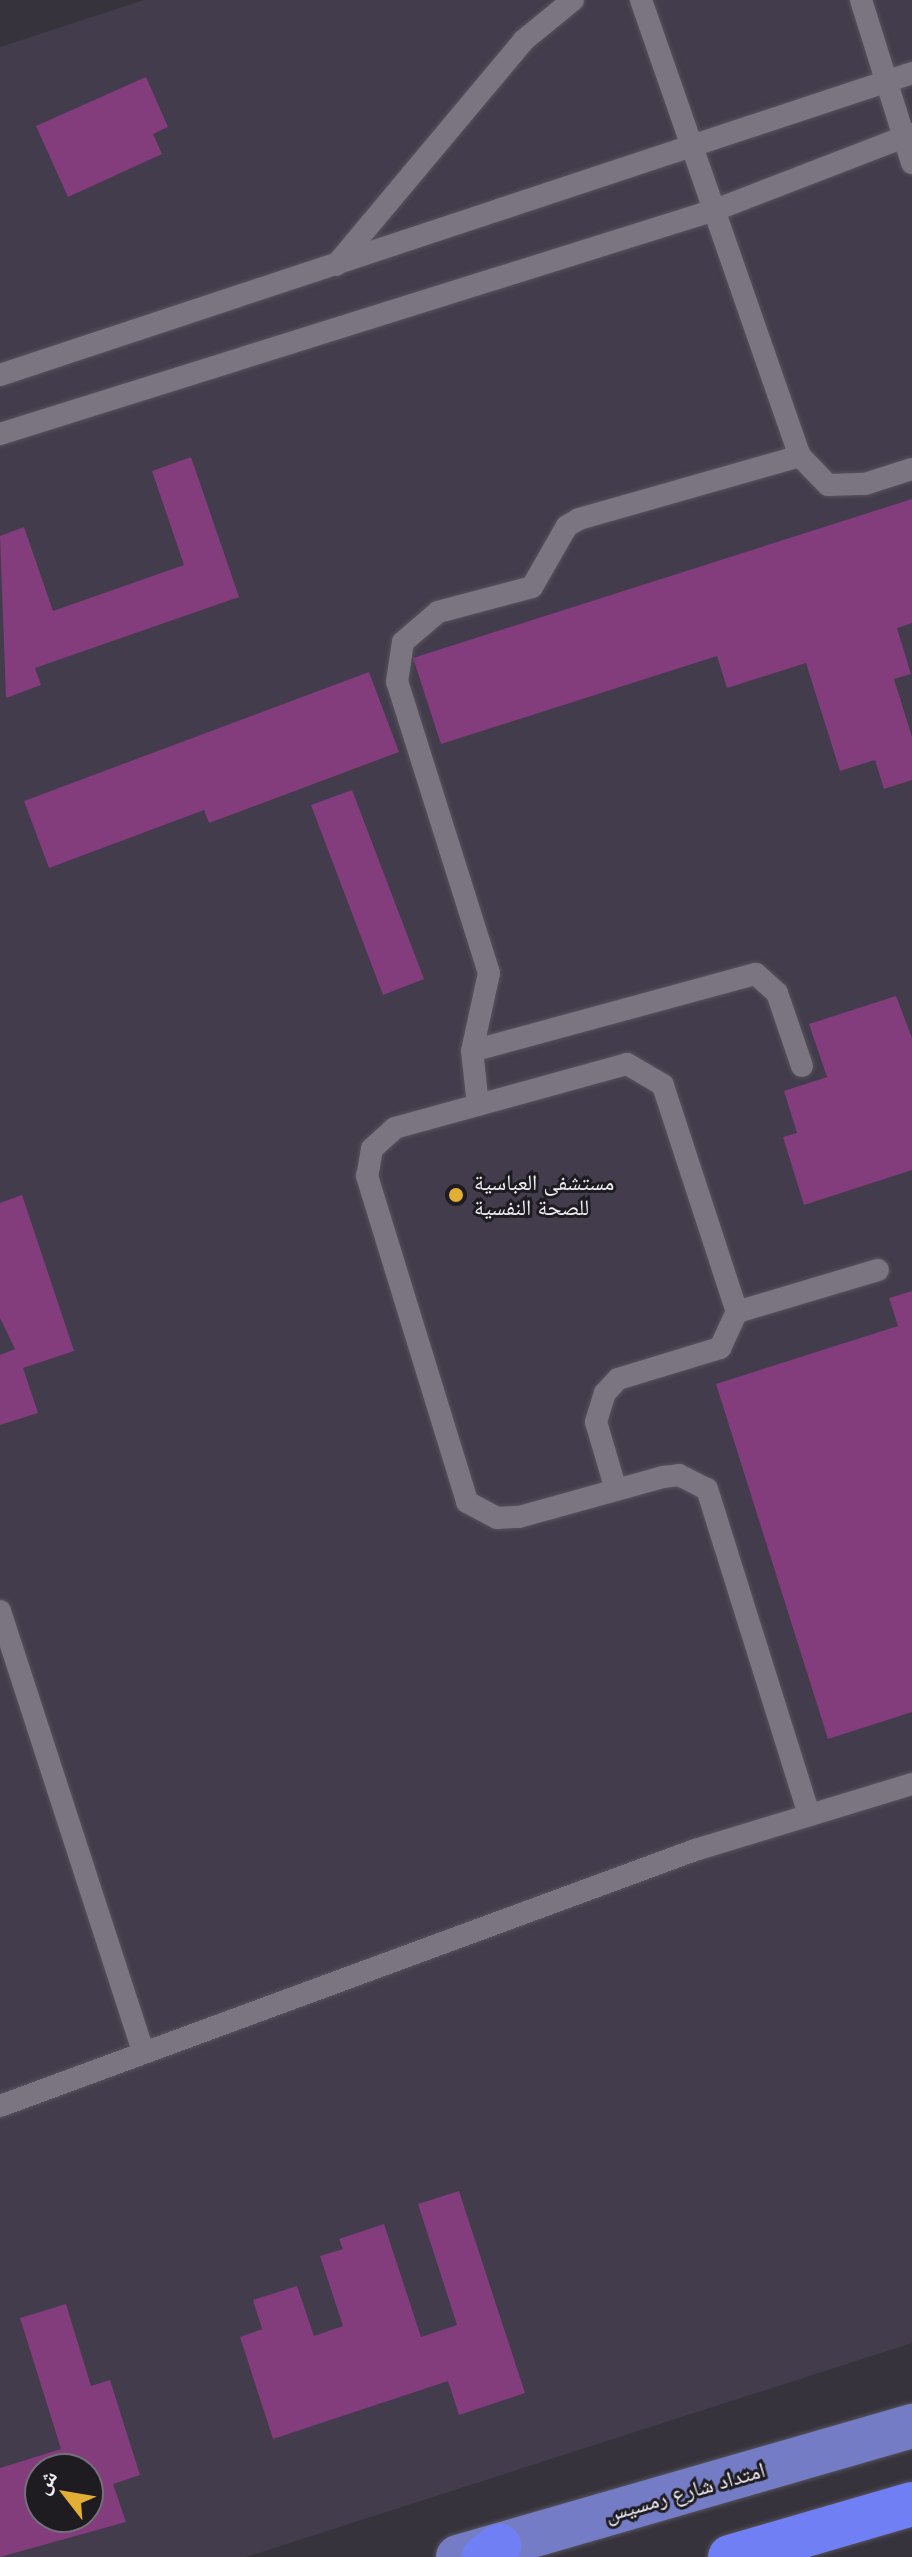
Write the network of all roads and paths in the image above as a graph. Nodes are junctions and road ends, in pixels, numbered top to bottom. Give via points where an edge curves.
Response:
1 (573, 0) edge
2 (641, 0) edge
3 (861, 0) edge
4 (912, 73) edge
5 (887, 81) junction
6 (908, 135) edge
7 (692, 144) junction
8 (912, 163) edge
9 (715, 210) junction
10 (335, 266) junction
11 (0, 375) edge
12 (0, 434) edge
13 (800, 456) junction
14 (912, 469) edge
15 (472, 1051) junction
16 (802, 1066) dead end
17 (478, 1105) junction
18 (878, 1270) dead end
19 (737, 1312) junction
20 (616, 1490) junction
21 (0, 1611) edge
22 (912, 1784) edge
23 (809, 1814) junction
24 (143, 2051) junction
25 (0, 2106) edge
26 (912, 2426) edge
27 (912, 2504) edge
28 (492, 2552) edge
29 (458, 2557) edge
30 (730, 2557) edge

1 - 10 lane via 524,40
2 - 7 lane
3 - 5 lane
4 - 5 lane
5 - 6 lane
5 - 7 lane
6 - 8 lane
6 - 9 lane
7 - 9 lane
7 - 10 lane
9 - 12 lane
9 - 13 lane
10 - 11 lane
13 - 14 lane via 828,485 865,484
13 - 15 lane via 579,519 567,526 532,587 438,612 403,642 397,682 486,959
15 - 16 lane via 756,974 777,993
15 - 17 lane
17 - 19 lane via 627,1064 655,1074
17 - 20 lane via 395,1128 381,1136 367,1162 458,1485 467,1502 497,1518
18 - 19 lane
19 - 20 lane via 720,1348 618,1379 605,1393 596,1422
20 - 23 lane via 679,1475 707,1489
21 - 24 lane
22 - 23 lane
23 - 24 lane
24 - 25 lane
26 - 28 main road, امتداد شارع رمسيس
27 - 30 highway
28 - 29 main road, امتداد شارع رمسيس

